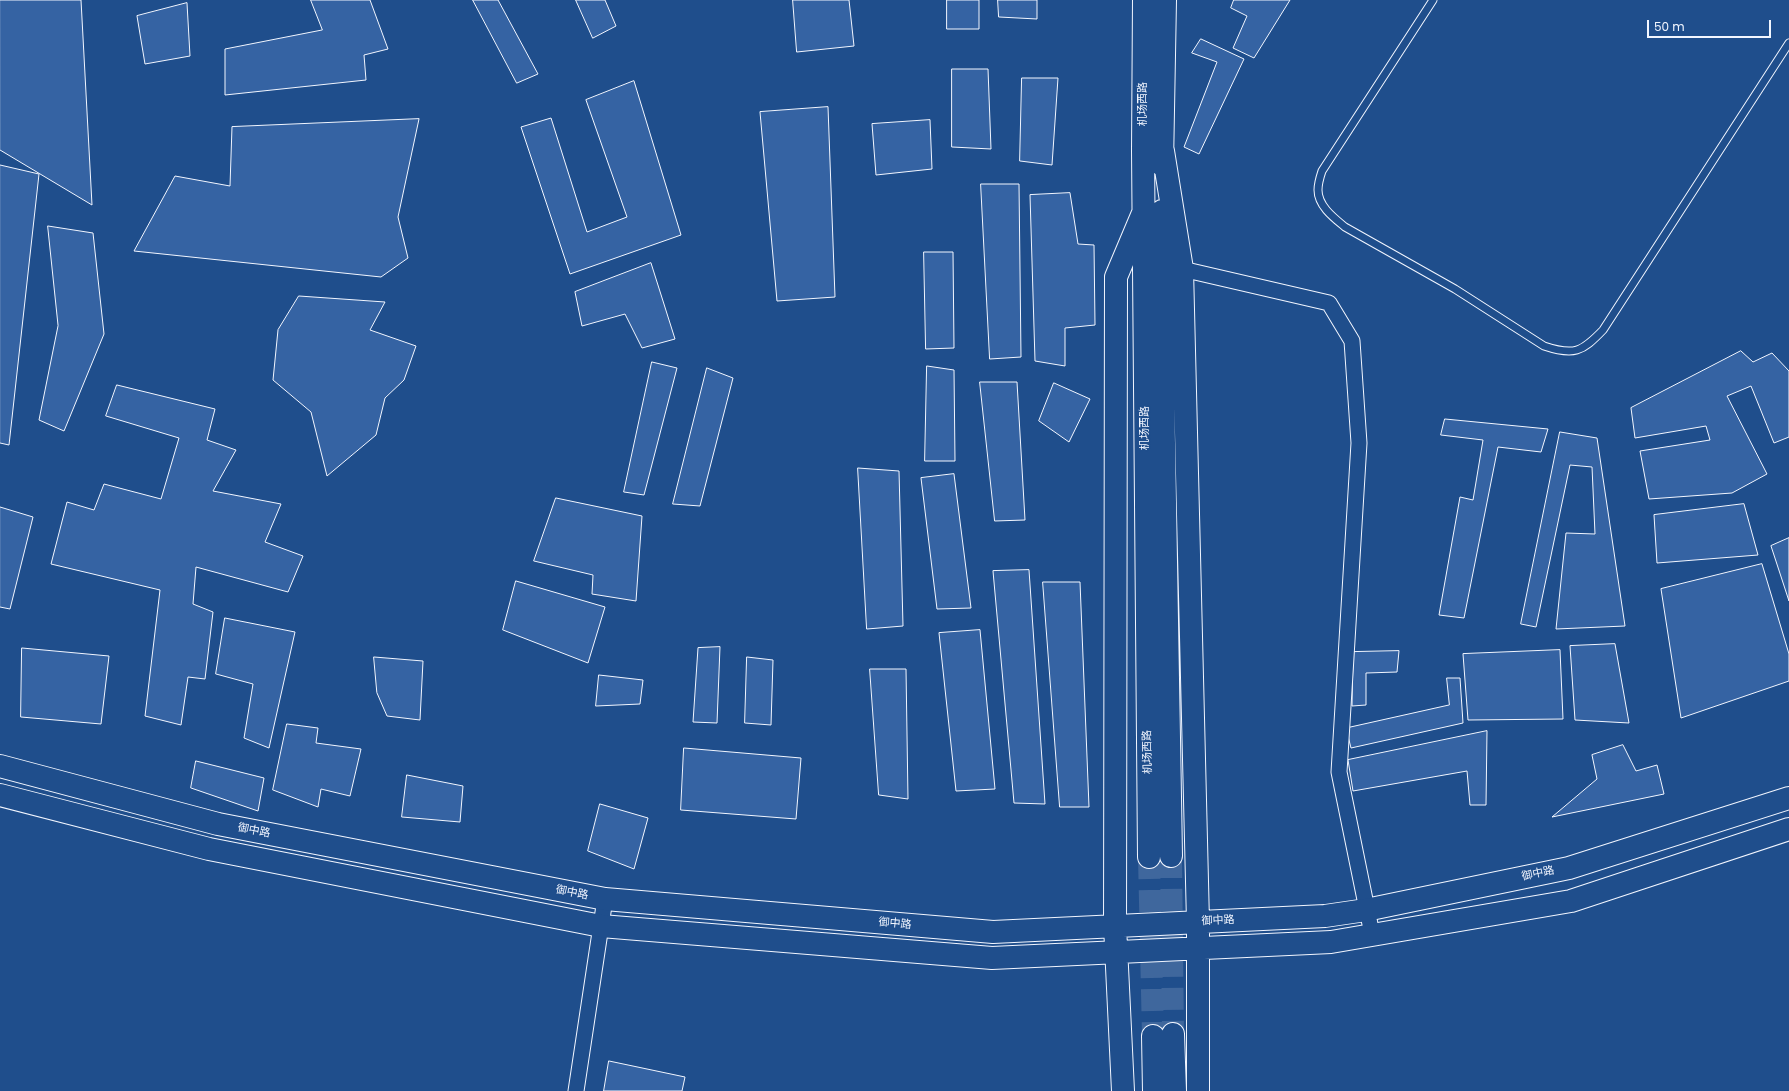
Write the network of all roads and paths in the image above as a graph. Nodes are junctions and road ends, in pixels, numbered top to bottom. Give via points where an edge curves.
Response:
1 (1144, 0) edge
2 (1165, 0) edge
3 (1433, 0) edge
4 (1789, 43) edge
5 (1163, 151) junction
6 (1143, 213) junction
7 (1182, 269) junction
8 (0, 766) edge
9 (0, 795) edge
10 (1789, 798) edge
11 (1789, 829) edge
12 (1171, 856) tunnel mouth
13 (1149, 857) tunnel mouth
14 (605, 899) junction
15 (1366, 910) junction
16 (1198, 922) junction
17 (601, 926) junction
18 (1115, 926) junction
19 (1372, 934) junction
20 (1198, 949) junction
21 (1116, 952) junction
22 (576, 1091) edge
23 (1123, 1091) edge
24 (1154, 1091) edge
25 (1175, 1091) edge
26 (1198, 1091) edge

1 - 6 main road, 机场西路
2 - 5 main road
3 - 4 lane via 1322,171 1318,190 1322,204 1345,227 1455,289 1544,346 1560,352 1575,351 1589,344 1603,330
5 - 7 main road
5 - 12 main road via 1161,267
6 - 13 main road, 机场西路
6 - 18 main road via 1116,277
7 - 15 street via 1329,303 1352,341 1359,443 1339,772
7 - 16 main road
8 - 14 main road, 御中路 via 218,824
9 - 17 main road via 209,849
10 - 15 main road, 御中路 via 1569,868
11 - 19 main road via 1571,901
14 - 17 street
14 - 18 main road, 御中路 via 994,932
15 - 16 main road, 御中路 via 1325,916
15 - 19 street
16 - 18 main road, 御中路
16 - 20 main road
17 - 21 main road via 992,958
17 - 22 street
18 - 21 main road
19 - 20 main road via 1331,942
20 - 21 main road
20 - 26 main road
21 - 23 main road
24 - 25 main road via 1163,1035

